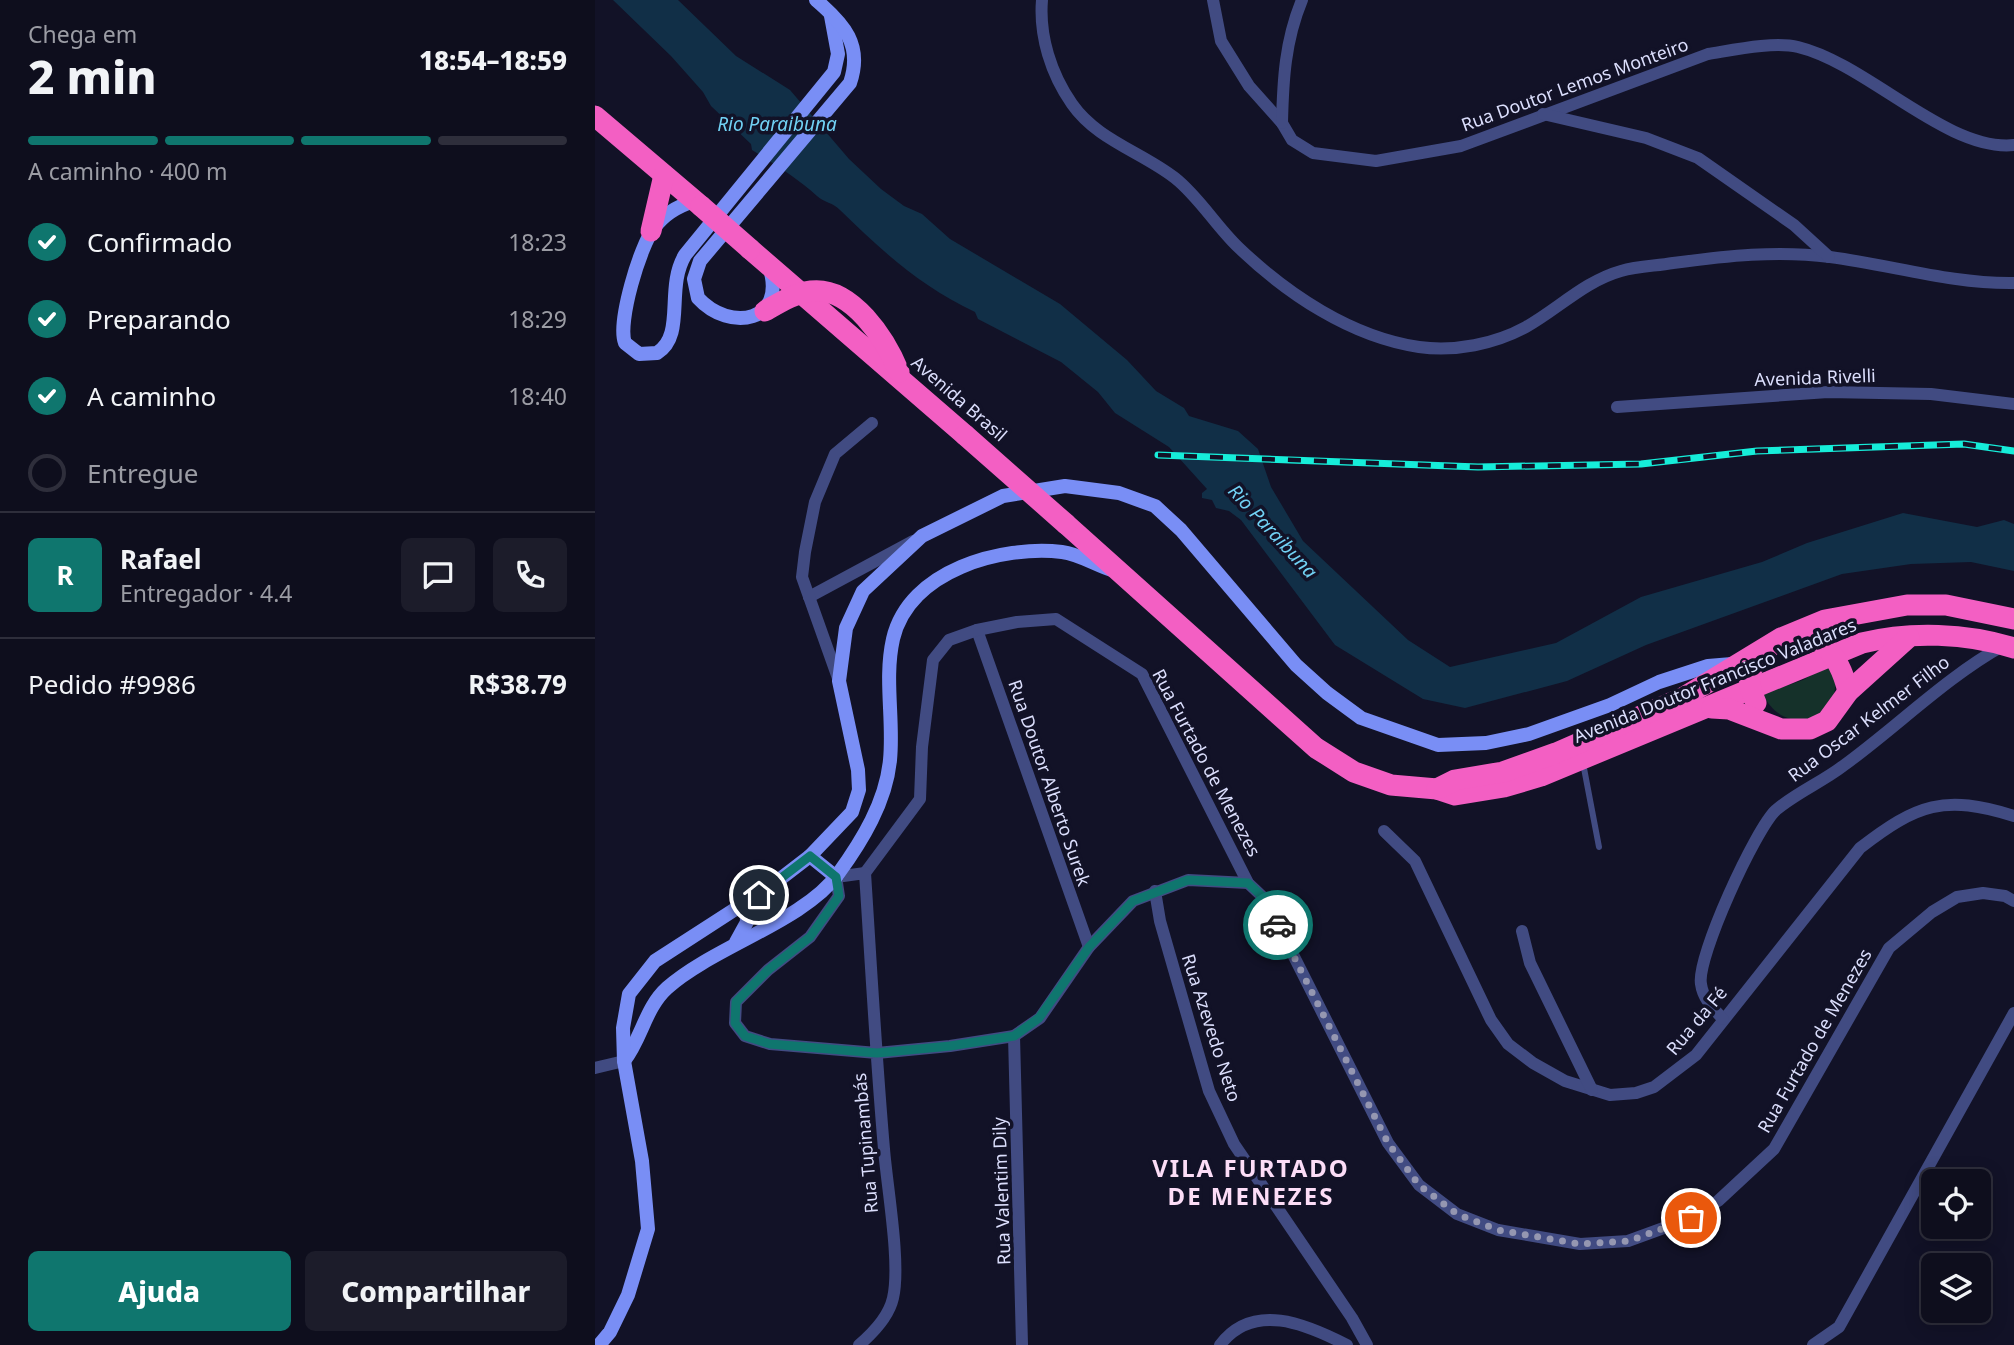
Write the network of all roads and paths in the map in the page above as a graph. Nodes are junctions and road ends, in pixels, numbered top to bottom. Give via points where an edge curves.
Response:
1 (816, 0) edge
2 (1042, 0) edge
3 (1213, 0) edge
4 (1302, 0) edge
5 (831, 16) junction
6 (1543, 114) junction
7 (595, 116) edge
8 (1282, 123) junction
9 (2014, 145) edge
10 (664, 175) junction
11 (698, 204) junction
12 (651, 231) junction
13 (1829, 257) junction
14 (768, 264) junction
15 (2014, 283) edge
16 (801, 293) junction
17 (765, 311) junction
18 (2014, 404) edge
19 (1617, 407) dead end
20 (872, 423) dead end
21 (922, 536) junction
22 (1118, 572) junction
23 (809, 597) junction
24 (2014, 619) edge
25 (977, 630) junction
26 (1909, 637) junction
27 (1781, 638) junction
28 (2009, 647) edge
29 (1835, 654) junction
30 (1738, 663) junction
31 (839, 681) junction
32 (1751, 691) junction
33 (1848, 692) junction
34 (1710, 708) junction
35 (1772, 725) junction
36 (1590, 738) junction
37 (1582, 760) junction
38 (1437, 789) junction
39 (2014, 816) edge
40 (1384, 831) dead end
41 (1599, 847) dead end
42 (810, 856) junction
43 (865, 873) junction
44 (836, 877) junction
45 (1248, 883) junction
46 (1155, 891) junction
47 (2014, 901) edge
48 (746, 903) junction
49 (1522, 930) dead end
50 (733, 945) junction
51 (1089, 947) junction
52 (2014, 1013) edge
53 (1723, 1019) junction
54 (1014, 1036) junction
55 (877, 1053) junction
56 (624, 1060) junction
57 (595, 1068) edge
58 (1592, 1090) junction
59 (599, 1345) edge
60 (859, 1345) edge
61 (1022, 1345) edge
62 (1220, 1345) edge
63 (1347, 1345) edge
64 (1367, 1345) edge
65 (1813, 1345) edge

1 - 5 main road
2 - 13 street via 1040,23 1049,58 1071,103 1087,123 1176,178 1239,247 1308,303 1368,333 1419,347 1459,348 1497,340 1526,327 1579,291 1622,271 1747,253
3 - 8 street, Rua Doutor Lemos Monteiro via 1221,41 1249,86
4 - 8 street via 1289,31
5 - 12 main road via 838,54 828,81 679,264 673,285 670,341 648,355 631,350 622,326
5 - 17 main road via 846,28 855,56 854,71 842,94 700,261 694,279 698,298 714,312 734,318
6 - 8 street, Rua Doutor Lemos Monteiro via 1461,146 1376,161 1313,153 1291,140
6 - 9 street, Rua Doutor Lemos Monteiro via 1708,54 1795,46 1832,58 1972,140
6 - 13 street via 1646,138 1697,158 1794,225
7 - 10 highway
10 - 11 highway
10 - 12 highway
11 - 12 main road via 670,213
11 - 14 highway, bridge
13 - 15 street via 1924,276
14 - 16 highway
14 - 17 main road via 773,283
16 - 17 highway
16 - 22 highway, Avenida Brasil, bridge via 827,292 855,309 886,344 903,380
18 - 19 street, Avenida Rivelli via 1931,394 1829,392
20 - 23 street via 835,454 815,502 802,577
21 - 23 street
21 - 30 main road, Avenida Doutor Francisco Valadares via 1003,496 1065,486 1110,491 1155,506 1327,693 1361,718 1438,745 1486,743 1529,734 1659,682 1708,666
21 - 31 main road, Avenida Doutor Francisco Valadares via 863,591 846,628
22 - 38 highway, Avenida Doutor Francisco Valadares via 1316,748 1354,772
22 - 44 main road, Avenida Doutor Francisco Valadares via 1066,552 1024,550 984,557 948,572 910,604 893,636 888,679 890,760 879,805
23 - 31 street
24 - 27 highway, Avenida Doutor Francisco Valadares via 1946,605 1907,605 1825,620
25 - 43 street, Rua Furtado de Menezes via 949,640 933,660 920,799
25 - 45 street, Rua Furtado de Menezes via 1056,619 1142,674
25 - 51 street, Rua Doutor Alberto Surek
26 - 28 highway, Avenida Doutor Francisco Valadares via 1951,636
26 - 29 highway, Avenida Doutor Francisco Valadares via 1885,637
26 - 33 highway
27 - 29 highway via 1815,638
27 - 30 highway, Avenida Doutor Francisco Valadares
27 - 32 highway via 1755,664
28 - 53 street, Rua Oscar Kelmer Filho via 1973,663 1842,766 1774,812 1747,856 1710,940 1700,982 1706,1001
29 - 32 highway, Avenida Doutor Francisco Valadares
29 - 33 highway
30 - 36 highway, Avenida Doutor Francisco Valadares via 1684,696
31 - 42 main road, Avenida Doutor Francisco Valadares via 859,790 852,812
32 - 34 highway, Avenida Doutor Francisco Valadares
32 - 35 highway
33 - 35 highway via 1827,721 1810,729
34 - 35 highway via 1730,709
34 - 37 highway, Avenida Doutor Francisco Valadares
36 - 37 highway
36 - 38 highway, Avenida Doutor Francisco Valadares via 1527,765 1455,780
37 - 38 highway, Avenida Doutor Francisco Valadares via 1474,793
37 - 41 lane
39 - 53 street, Rua da Fé via 1975,805 1947,804 1919,808 1889,825 1860,848
40 - 58 street, Rua da Fé via 1415,861 1491,1020 1508,1044 1544,1069
42 - 44 main road
42 - 48 main road, Avenida Doutor Francisco Valadares
43 - 44 street
43 - 55 street, Rua Tupinambás
44 - 50 main road, Avenida Doutor Francisco Valadares via 808,902
44 - 55 street via 839,896 810,937 736,1002 735,1023 745,1036 770,1044
45 - 46 street via 1188,880
45 - 47 street, Rua Furtado de Menezes via 1265,899 1388,1143 1419,1185 1457,1214 1498,1230 1580,1244 1629,1241 1691,1218 1718,1201 1774,1149 1889,948 1931,912 1957,897 1983,893
46 - 51 street via 1133,901
46 - 64 street, Rua Azevedo Neto via 1209,1091 1234,1143
48 - 50 main road via 745,931
48 - 56 main road, Avenida Doutor Francisco Valadares via 655,961 629,994
49 - 58 street via 1529,963
50 - 56 main road, Avenida Doutor Francisco Valadares via 686,973 658,997 636,1046
51 - 54 street via 1039,1018
52 - 65 street via 1839,1327
53 - 58 street, Rua da Fé via 1696,1055 1654,1087 1610,1095
54 - 55 street
54 - 61 street, Rua Valentim Dily
55 - 60 street, Rua Tupinambás via 893,1298 883,1319
56 - 57 street
56 - 59 main road, Avenida Doutor Francisco Valadares via 642,1161 648,1229 628,1294
62 - 63 street via 1232,1328 1282,1320

